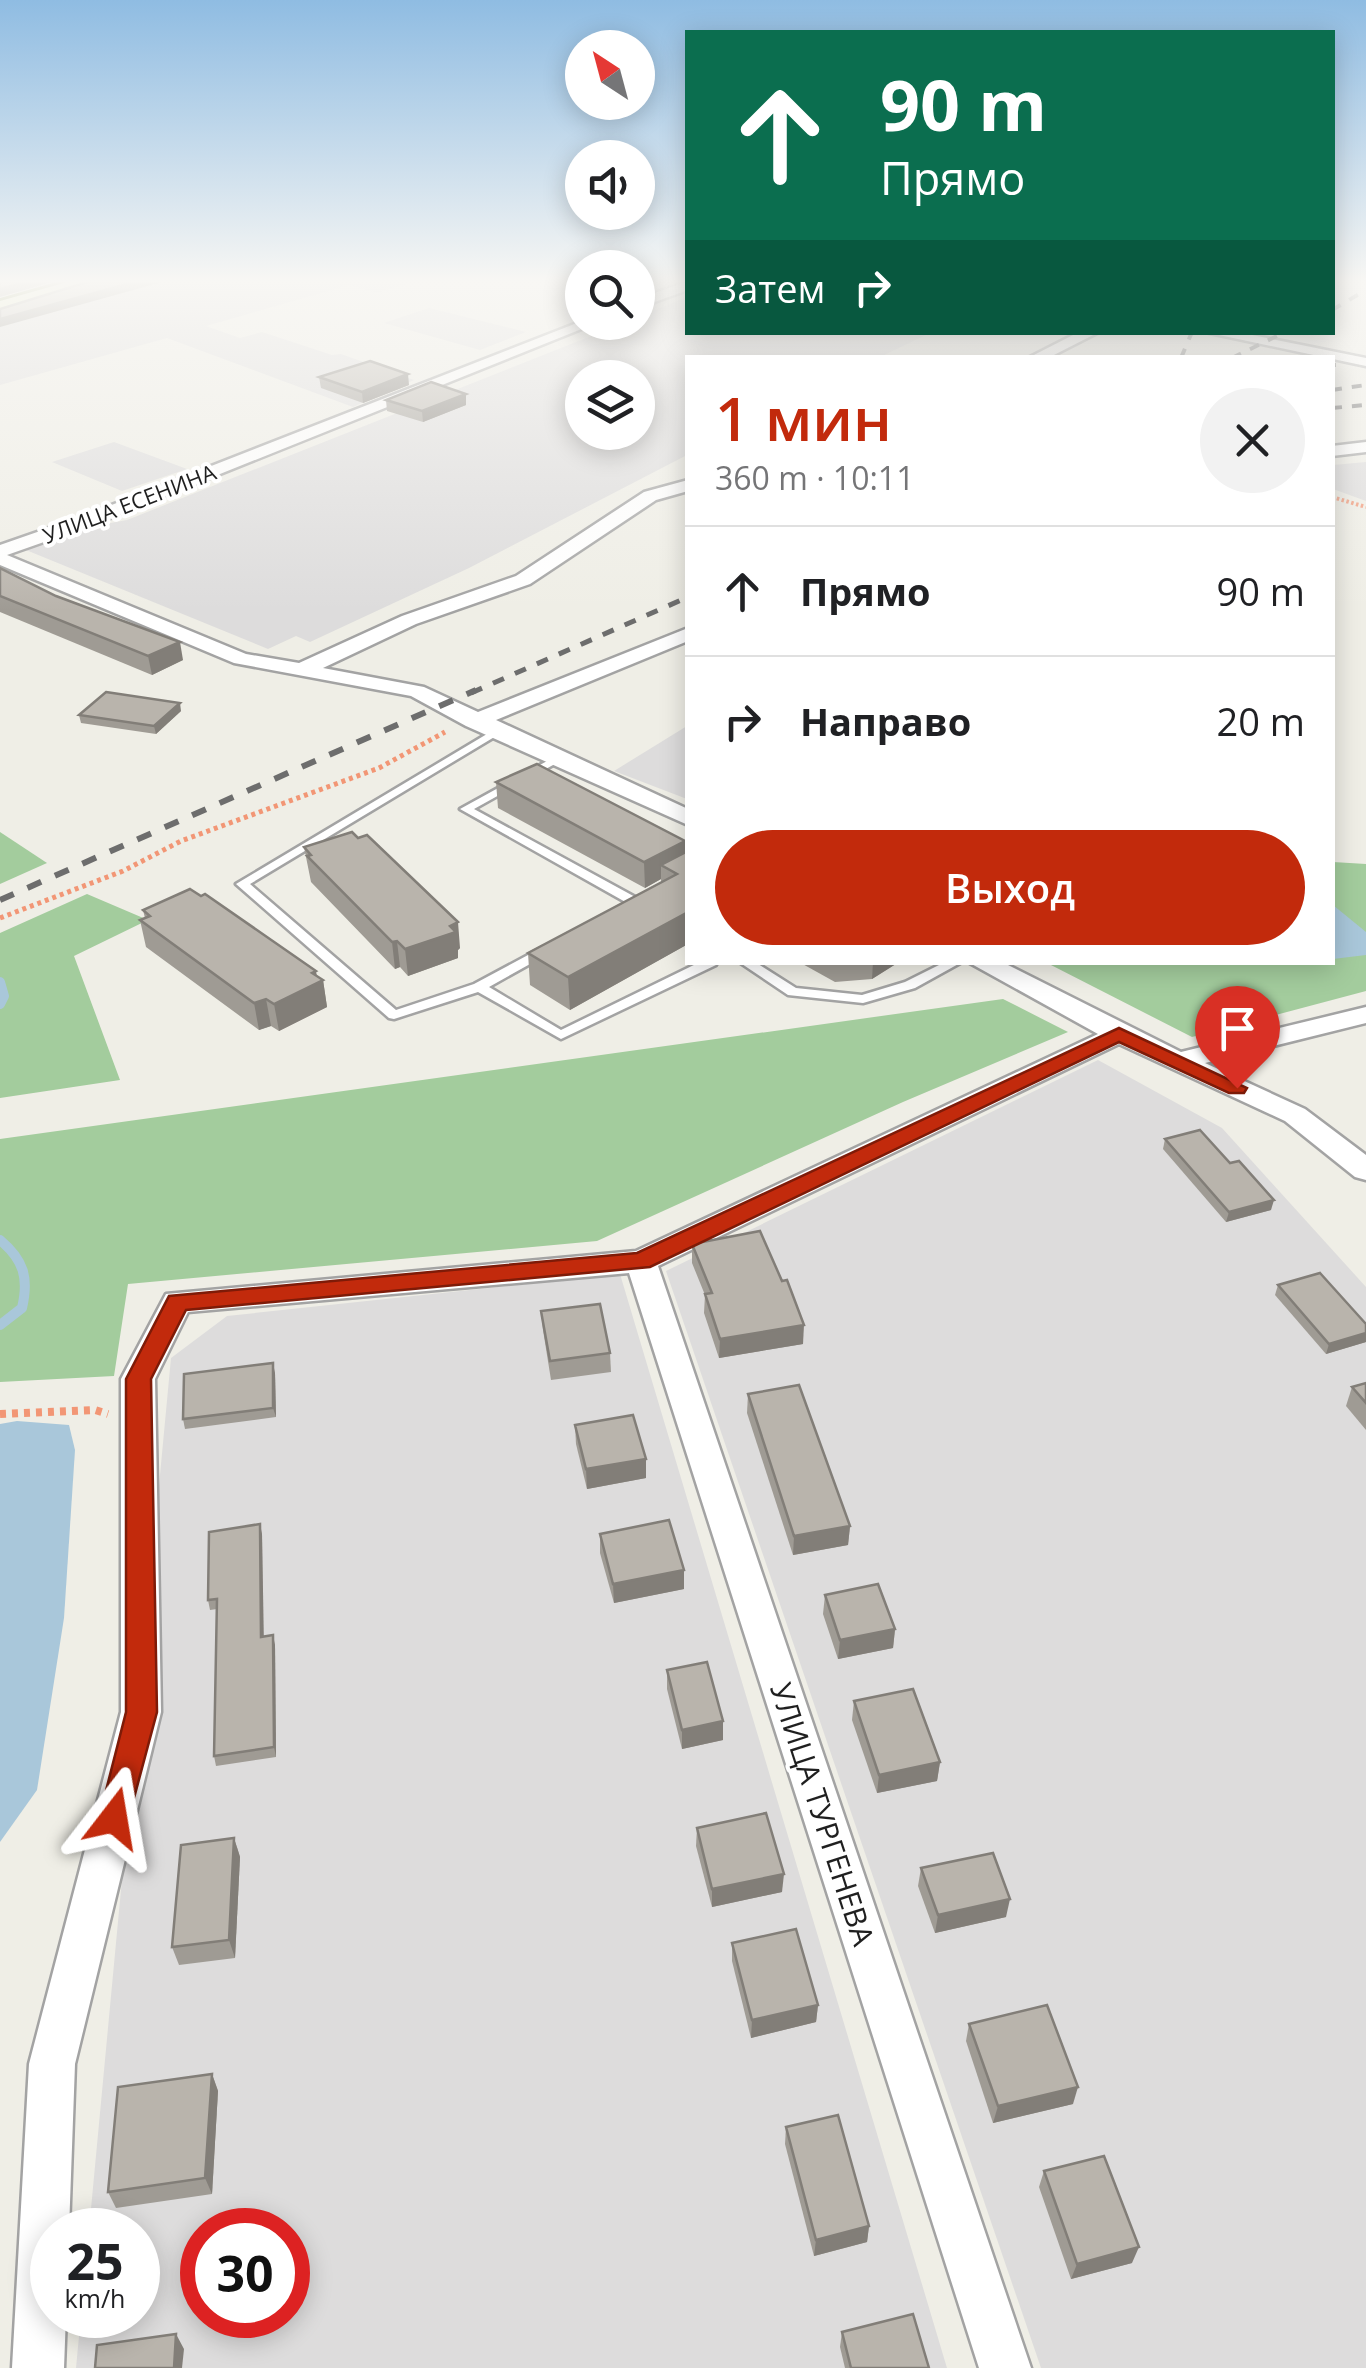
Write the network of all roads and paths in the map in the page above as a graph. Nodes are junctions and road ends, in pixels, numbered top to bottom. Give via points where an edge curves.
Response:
1 (421, 390) edge
2 (1366, 447) edge
3 (1335, 451) edge
4 (685, 486) edge
5 (1335, 498) edge
6 (1366, 507) edge
7 (0, 554) edge
8 (685, 635) edge
9 (299, 671) junction
10 (474, 721) junction
11 (497, 731) junction
12 (558, 758) junction
13 (685, 817) edge
14 (616, 910) edge
15 (0, 918) edge
16 (564, 939) edge
17 (705, 965) edge
18 (750, 965) edge
19 (950, 965) edge
20 (988, 965) edge
21 (479, 987) junction
22 (1366, 1015) edge
23 (1119, 1034) junction
24 (1178, 1061) junction
25 (1366, 1170) edge
26 (641, 1261) junction
27 (138, 1400) junction
28 (0, 1414) edge
29 (38, 2368) edge
30 (1005, 2368) edge

1 - 7 street, УЛИЦА ЕСЕНИНА
2 - 3 street
4 - 9 street via 650,496 524,580 408,620
5 - 6 path
7 - 9 street via 240,658
8 - 10 street
9 - 10 street via 417,691
10 - 11 street
10 - 15 path via 379,768
11 - 12 street
11 - 21 lane via 242,884 394,1014
12 - 13 street
12 - 14 lane via 466,808 640,897
16 - 21 lane
17 - 21 lane via 560,1035
18 - 19 lane via 793,992 863,1000
20 - 23 street
22 - 24 street
23 - 24 street
23 - 26 street
24 - 25 street via 1295,1115
26 - 27 street via 177,1302
26 - 30 street, УЛИЦА ТУРГЕНЕВА
27 - 28 path via 95,1410
27 - 29 street via 142,1712 52,2064

